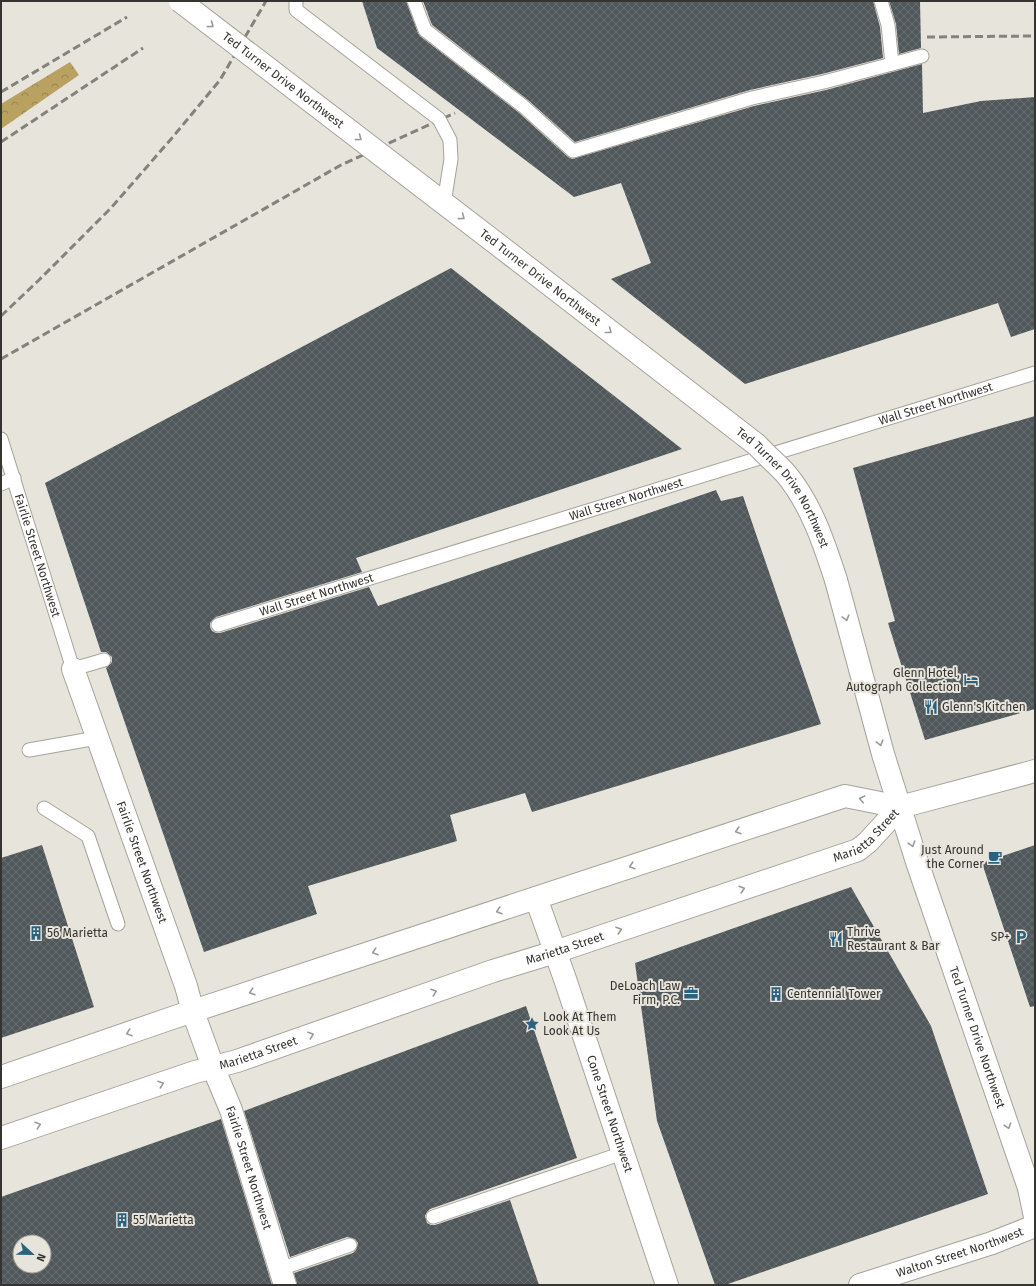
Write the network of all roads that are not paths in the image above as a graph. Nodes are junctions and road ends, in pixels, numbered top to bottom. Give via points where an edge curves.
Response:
1 (180, 1) edge
2 (296, 1) edge
3 (414, 1) edge
4 (881, 1) edge
5 (922, 56) dead end
6 (892, 64) junction
7 (444, 203) junction
8 (1035, 373) edge
9 (1, 439) edge
10 (14, 478) junction
11 (1, 484) edge
12 (218, 625) dead end
13 (104, 660) dead end
14 (73, 669) junction
15 (97, 738) junction
16 (29, 750) dead end
17 (1035, 771) edge
18 (900, 807) junction
19 (44, 808) dead end
20 (536, 898) junction
21 (118, 924) dead end
22 (555, 952) junction
23 (193, 1012) junction
24 (213, 1067) junction
25 (1, 1077) edge
26 (1, 1138) edge
27 (623, 1153) junction
28 (433, 1217) dead end
29 (1035, 1217) edge
30 (1035, 1226) edge
31 (350, 1245) dead end
32 (283, 1277) edge
33 (667, 1285) edge
34 (860, 1285) edge

1 -> 7 street, Ted Turner Drive Northwest, bridge
2 - 7 lane, bridge via 296,10 439,119 450,140 451,159
3 - 6 lane via 425,30 523,106 573,151 752,98
4 - 6 lane via 888,25
5 - 6 lane
7 -> 18 street, Ted Turner Drive Northwest, bridge via 757,445 786,474 806,503 824,544
8 - 12 lane, Wall Street Northwest
9 - 10 lane, Fairlie Street Northwest
10 - 11 lane
10 - 14 lane, Fairlie Street Northwest
13 - 14 lane
14 - 15 street, Fairlie Street Northwest
15 - 16 lane
15 - 23 street, Fairlie Street Northwest
17 - 18 street
18 -> 20 street, Marietta Street via 845,796
22 -> 18 street, Marietta Street via 858,850
18 -> 29 street, Ted Turner Drive Northwest via 1029,1188
19 - 21 lane via 88,836
20 - 22 street, Cone Street Northwest
20 -> 23 street, Marietta Street
24 -> 22 street, Marietta Street
22 - 27 street, Cone Street Northwest
23 - 24 street, Fairlie Street Northwest
23 -> 25 street, Marietta Street
26 -> 24 street, Marietta Street
24 - 32 street, Fairlie Street Northwest via 231,1110
27 - 28 lane
27 - 33 street, Cone Street Northwest
30 - 34 street, Walton Street Northwest via 992,1243
31 - 32 lane

